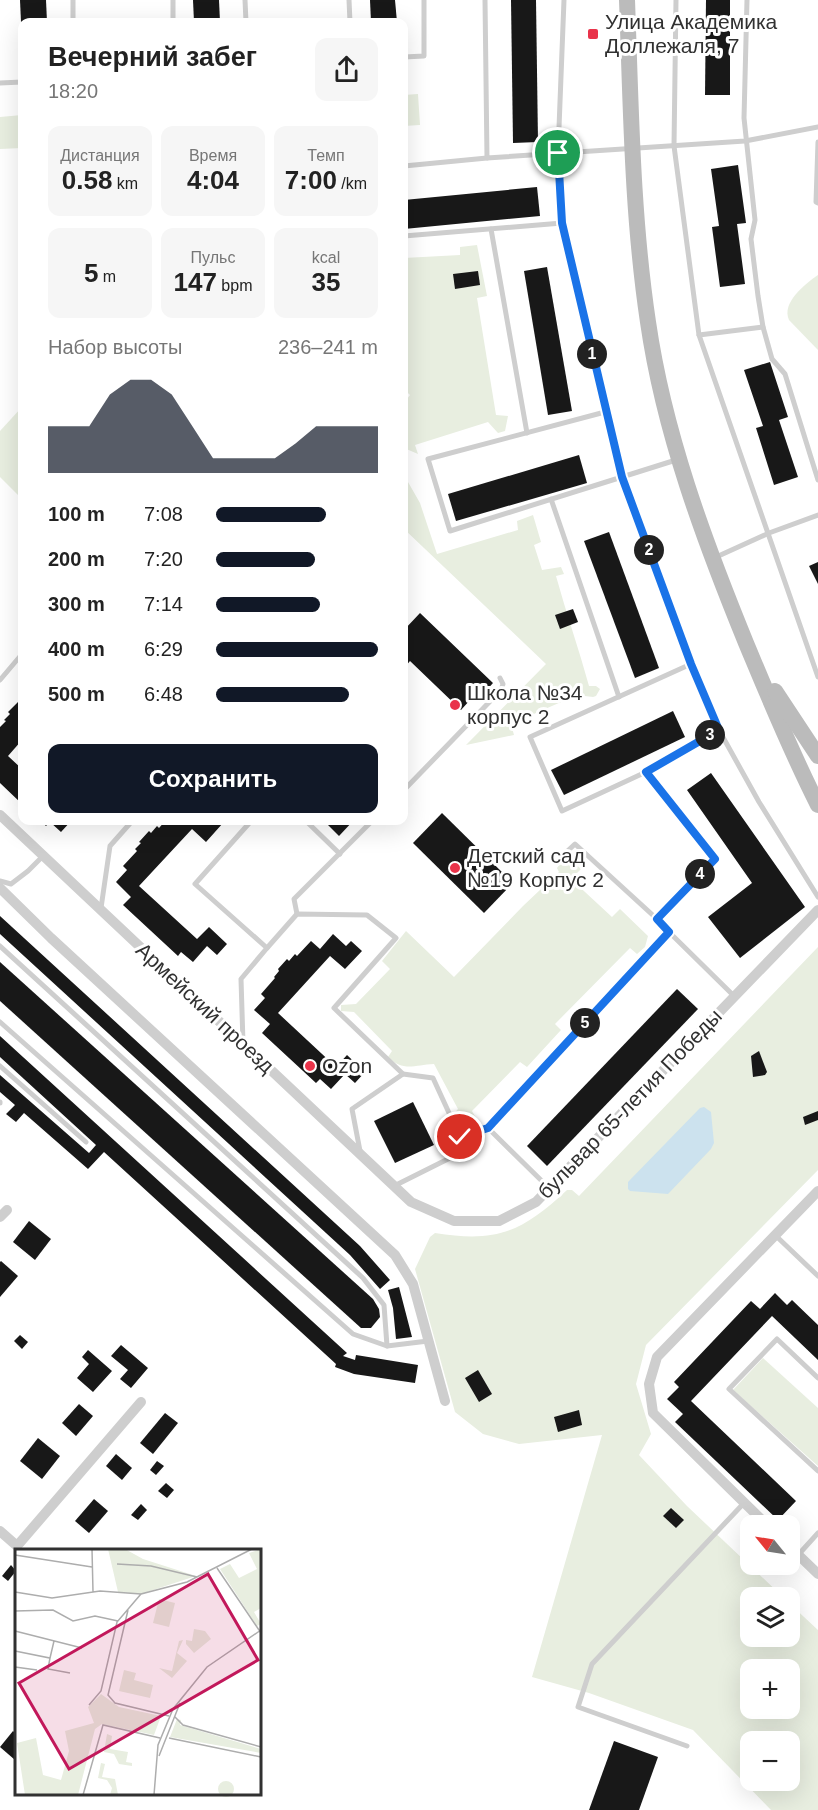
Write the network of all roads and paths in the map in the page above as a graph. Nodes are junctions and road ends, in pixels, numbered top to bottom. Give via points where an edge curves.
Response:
1 (73, 0) edge
2 (173, 0) edge
3 (245, 0) edge
4 (349, 0) edge
5 (424, 0) edge
6 (485, 0) edge
7 (564, 0) edge
8 (627, 0) edge
9 (676, 0) edge
10 (747, 0) edge
11 (73, 18) edge
12 (173, 18) edge
13 (246, 18) edge
14 (350, 18) edge
15 (408, 57) edge
16 (18, 82) edge
17 (0, 83) edge
18 (818, 127) edge
19 (745, 141) junction
20 (818, 142) edge
21 (674, 146) junction
22 (631, 149) junction
23 (558, 153) junction
24 (487, 158) junction
25 (408, 166) edge
26 (818, 203) edge
27 (562, 223) junction
28 (491, 229) junction
29 (408, 236) edge
30 (763, 327) junction
31 (699, 335) junction
32 (605, 412) junction
33 (527, 433) junction
34 (680, 459) junction
35 (622, 477) junction
36 (818, 480) edge
37 (551, 500) junction
38 (818, 515) edge
39 (768, 532) junction
40 (711, 559) junction
41 (753, 658) junction
42 (18, 659) edge
43 (691, 664) junction
44 (818, 677) edge
45 (500, 678) dead end
46 (0, 680) edge
47 (619, 697) junction
48 (719, 730) junction
49 (818, 756) edge
50 (646, 772) junction
51 (408, 786) edge
52 (818, 805) edge
53 (0, 815) edge
54 (129, 825) edge
55 (248, 825) edge
56 (310, 825) edge
57 (368, 825) edge
58 (340, 855) junction
59 (43, 856) junction
60 (559, 859) dead end
61 (0, 881) edge
62 (0, 888) edge
63 (818, 897) edge
64 (101, 910) junction
65 (818, 910) edge
66 (297, 914) junction
67 (657, 919) junction
68 (669, 932) junction
69 (0, 946) edge
70 (267, 948) junction
71 (734, 997) junction
72 (0, 1022) edge
73 (243, 1044) junction
74 (0, 1066) edge
75 (403, 1074) junction
76 (488, 1128) junction
77 (460, 1137) junction
78 (86, 1142) dead end
79 (361, 1155) junction
80 (394, 1186) junction
81 (549, 1188) junction
82 (818, 1191) edge
83 (411, 1202) joint
84 (776, 1235) junction
85 (818, 1276) edge
86 (428, 1341) junction
87 (387, 1346) junction
88 (818, 1378) edge
89 (445, 1401) dead end
90 (141, 1402) dead end
91 (818, 1471) edge
92 (744, 1503) junction
93 (757, 1515) edge
94 (0, 1531) edge
95 (818, 1533) edge
96 (800, 1553) edge
97 (800, 1557) edge
98 (818, 1574) edge
99 (687, 1746) dead end

1 - 11 lane
2 - 12 lane
3 - 13 lane
4 - 14 lane
5 - 15 lane via 424,56
6 - 24 lane
7 - 23 lane
8 - 22 main road
9 - 21 lane
10 - 19 lane
16 - 17 lane
18 - 19 lane
19 - 21 lane
19 - 30 lane via 755,220 751,239
20 - 26 lane
21 - 22 lane
21 - 31 lane
22 - 23 lane
22 - 34 main road via 648,324
23 - 24 lane
23 - 27 lane
24 - 25 lane
27 - 28 lane
27 - 32 lane
28 - 29 lane
28 - 33 lane
30 - 31 lane
30 - 36 lane via 772,359 785,374
31 - 39 lane
32 - 33 lane
32 - 35 lane
33 - 37 lane via 428,459 450,531
34 - 35 lane
34 - 40 main road
35 - 37 lane
35 - 43 lane
37 - 47 lane
38 - 39 lane
39 - 40 lane
39 - 44 lane
40 - 41 main road
41 - 49 main road
41 - 52 main road
42 - 46 lane
43 - 47 lane
43 - 48 lane
45 - 51 lane via 501,690
47 - 50 lane via 530,737 562,812
48 - 50 lane
48 - 63 lane
50 - 67 lane via 715,859
53 - 59 street, Армейский проезд
54 - 64 lane via 110,846
55 - 70 lane via 195,884
56 - 58 lane
57 - 58 lane
58 - 66 lane via 294,899
59 - 61 lane via 10,884
59 - 64 street, Армейский проезд
60 - 67 lane via 575,844
62 - 86 street via 395,1255 413,1284
64 - 73 street, Армейский проезд
65 - 71 street, бульвар 65-летия Победы
66 - 70 lane
66 - 75 lane via 367,915 396,938 334,1008
67 - 68 lane
68 - 71 lane
68 - 76 lane
69 - 87 lane via 363,1278 384,1305
70 - 73 lane via 241,979
71 - 81 street, бульвар 65-летия Победы
72 - 87 lane via 353,1334
73 - 79 street, Армейский проезд
74 - 78 lane
75 - 77 lane via 433,1078
75 - 79 lane via 352,1109
76 - 77 lane
76 - 81 lane
77 - 80 lane via 466,1150
79 - 80 street, Армейский проезд
80 - 83 street, Армейский проезд
81 - 83 street, бульвар 65-летия Победы via 536,1202 499,1221 454,1221
82 - 84 street
84 - 85 lane
84 - 92 street via 657,1357 649,1384 653,1413
86 - 87 lane
86 - 89 street
88 - 91 lane via 777,1339 729,1389
90 - 94 street via 16,1546
92 - 93 street
92 - 99 lane via 592,1664 578,1707
95 - 96 lane
97 - 98 street

